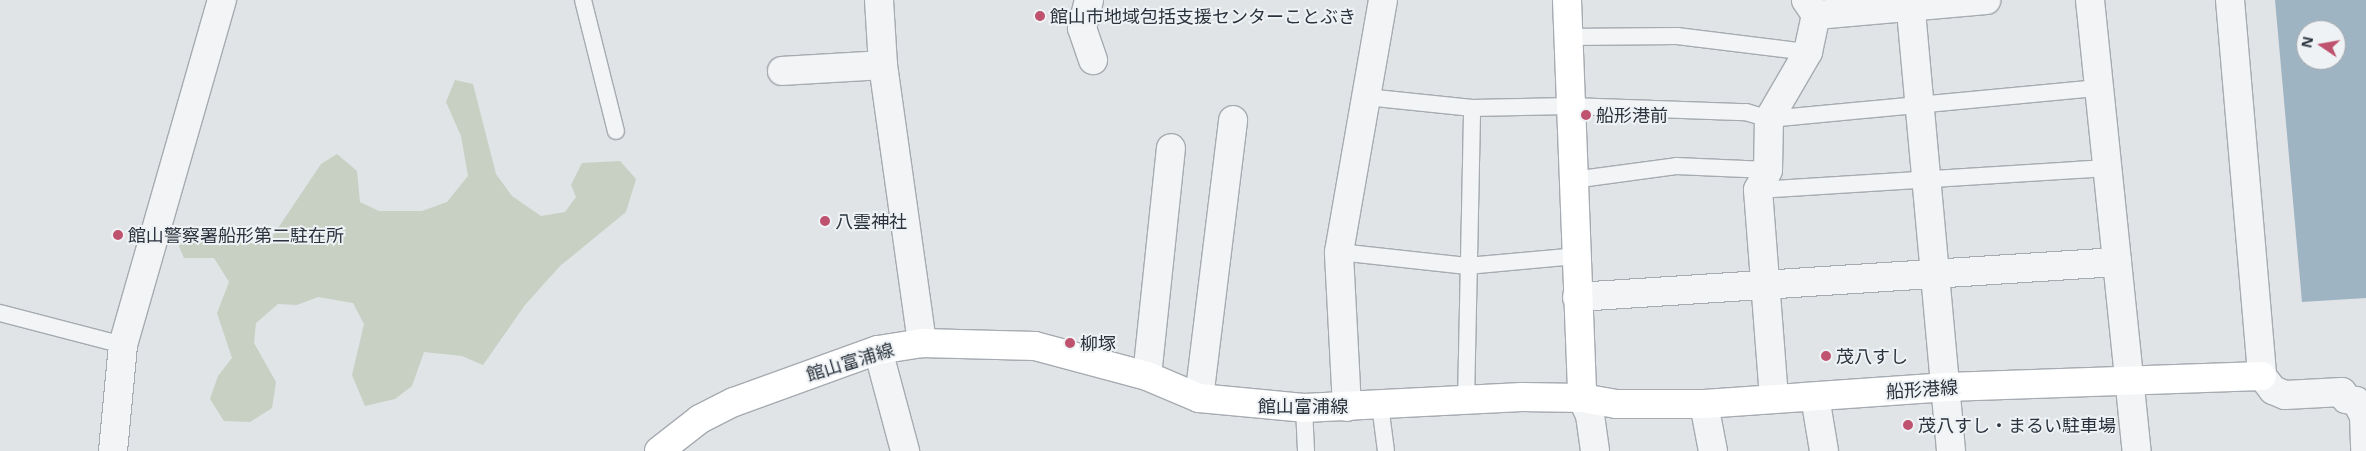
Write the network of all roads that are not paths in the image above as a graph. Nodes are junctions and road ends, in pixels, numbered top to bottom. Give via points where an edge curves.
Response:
1 (222, 0) edge
2 (583, 0) edge
3 (880, 0) edge
4 (1089, 0) edge
5 (1383, 0) edge
6 (1567, 0) edge
7 (1986, 0) edge
8 (2090, 0) edge
9 (2230, 0) edge
10 (1911, 3) edge
11 (1811, 7) edge
12 (1568, 37) junction
13 (1808, 52) junction
14 (1093, 60) dead end
15 (883, 66) junction
16 (782, 71) dead end
17 (2099, 88) junction
18 (1366, 97) junction
19 (1570, 106) junction
20 (1919, 106) junction
21 (1472, 108) junction
22 (1769, 119) junction
23 (1233, 120) dead end
24 (616, 130) dead end
25 (1171, 148) dead end
26 (2108, 168) junction
27 (1573, 180) junction
28 (1763, 180) junction
29 (1926, 182) junction
30 (1339, 252) junction
31 (1576, 256) junction
32 (2118, 262) junction
33 (1467, 266) junction
34 (1935, 275) junction
35 (1767, 288) junction
36 (1577, 298) junction
37 (0, 313) edge
38 (922, 343) junction
39 (123, 345) junction
40 (878, 350) junction
41 (1147, 376) junction
42 (2262, 376) junction
43 (2130, 379) junction
44 (1947, 387) junction
45 (1815, 397) junction
46 (1199, 398) junction
47 (1582, 398) junction
48 (1774, 398) junction
49 (1466, 402) junction
50 (1704, 404) junction
51 (1380, 405) junction
52 (1347, 406) junction
53 (1304, 408) junction
54 (113, 451) edge
55 (659, 451) edge
56 (905, 451) edge
57 (1306, 451) edge
58 (1386, 451) edge
59 (1595, 451) edge
60 (1713, 451) edge
61 (1824, 451) edge
62 (1951, 451) edge
63 (2137, 451) edge
64 (2365, 451) edge

1 - 39 street
2 - 24 lane
3 - 15 street
4 - 14 street via 1082,28
5 - 18 street
6 - 12 main road
7 - 10 street
8 - 17 street
9 - 42 street
10 - 11 street
10 - 20 street
11 - 13 street
12 - 13 lane via 1677,36
12 - 19 main road
13 - 22 street
15 - 16 street
15 - 38 street
17 - 20 lane
17 - 26 street
18 - 21 lane
18 - 30 street
19 - 21 lane
19 - 22 lane via 1746,112
19 - 27 main road
20 - 22 lane
20 - 29 street
21 - 33 lane
22 - 28 street
23 - 46 street
25 - 41 street
26 - 29 lane
26 - 32 street
27 - 28 lane via 1676,166
27 - 31 main road
28 - 29 lane
28 - 35 street
29 - 34 street
30 - 33 lane
30 - 52 street
31 - 33 lane
31 - 36 main road
32 - 34 street
32 - 43 street
33 - 49 lane
34 - 35 street
34 - 44 street
35 - 36 street
35 - 48 street
36 - 47 main road
37 - 39 lane
38 - 40 main road, 館山富浦線
38 - 41 main road, 館山富浦線 via 1035,346
39 - 54 street
40 - 55 main road, 館山富浦線 via 734,402 700,419
40 - 56 street
41 - 46 main road, 館山富浦線
42 - 43 main road, 船形港線
42 - 64 street via 2273,390 2286,395 2342,392 2346,399 2356,401 2364,416
43 - 44 main road, 船形港線
43 - 63 street
44 - 45 main road, 船形港線
44 - 62 street
45 - 48 main road, 船形港線
45 - 61 street
46 - 53 main road, 館山富浦線
47 - 49 main road, 館山富浦線
47 - 50 main road, 船形港線 via 1616,404
47 - 59 street via 1590,415
48 - 50 main road, 船形港線
49 - 51 main road, 館山富浦線
50 - 60 street
51 - 52 main road, 館山富浦線
51 - 58 lane
52 - 53 main road, 館山富浦線
53 - 57 lane

